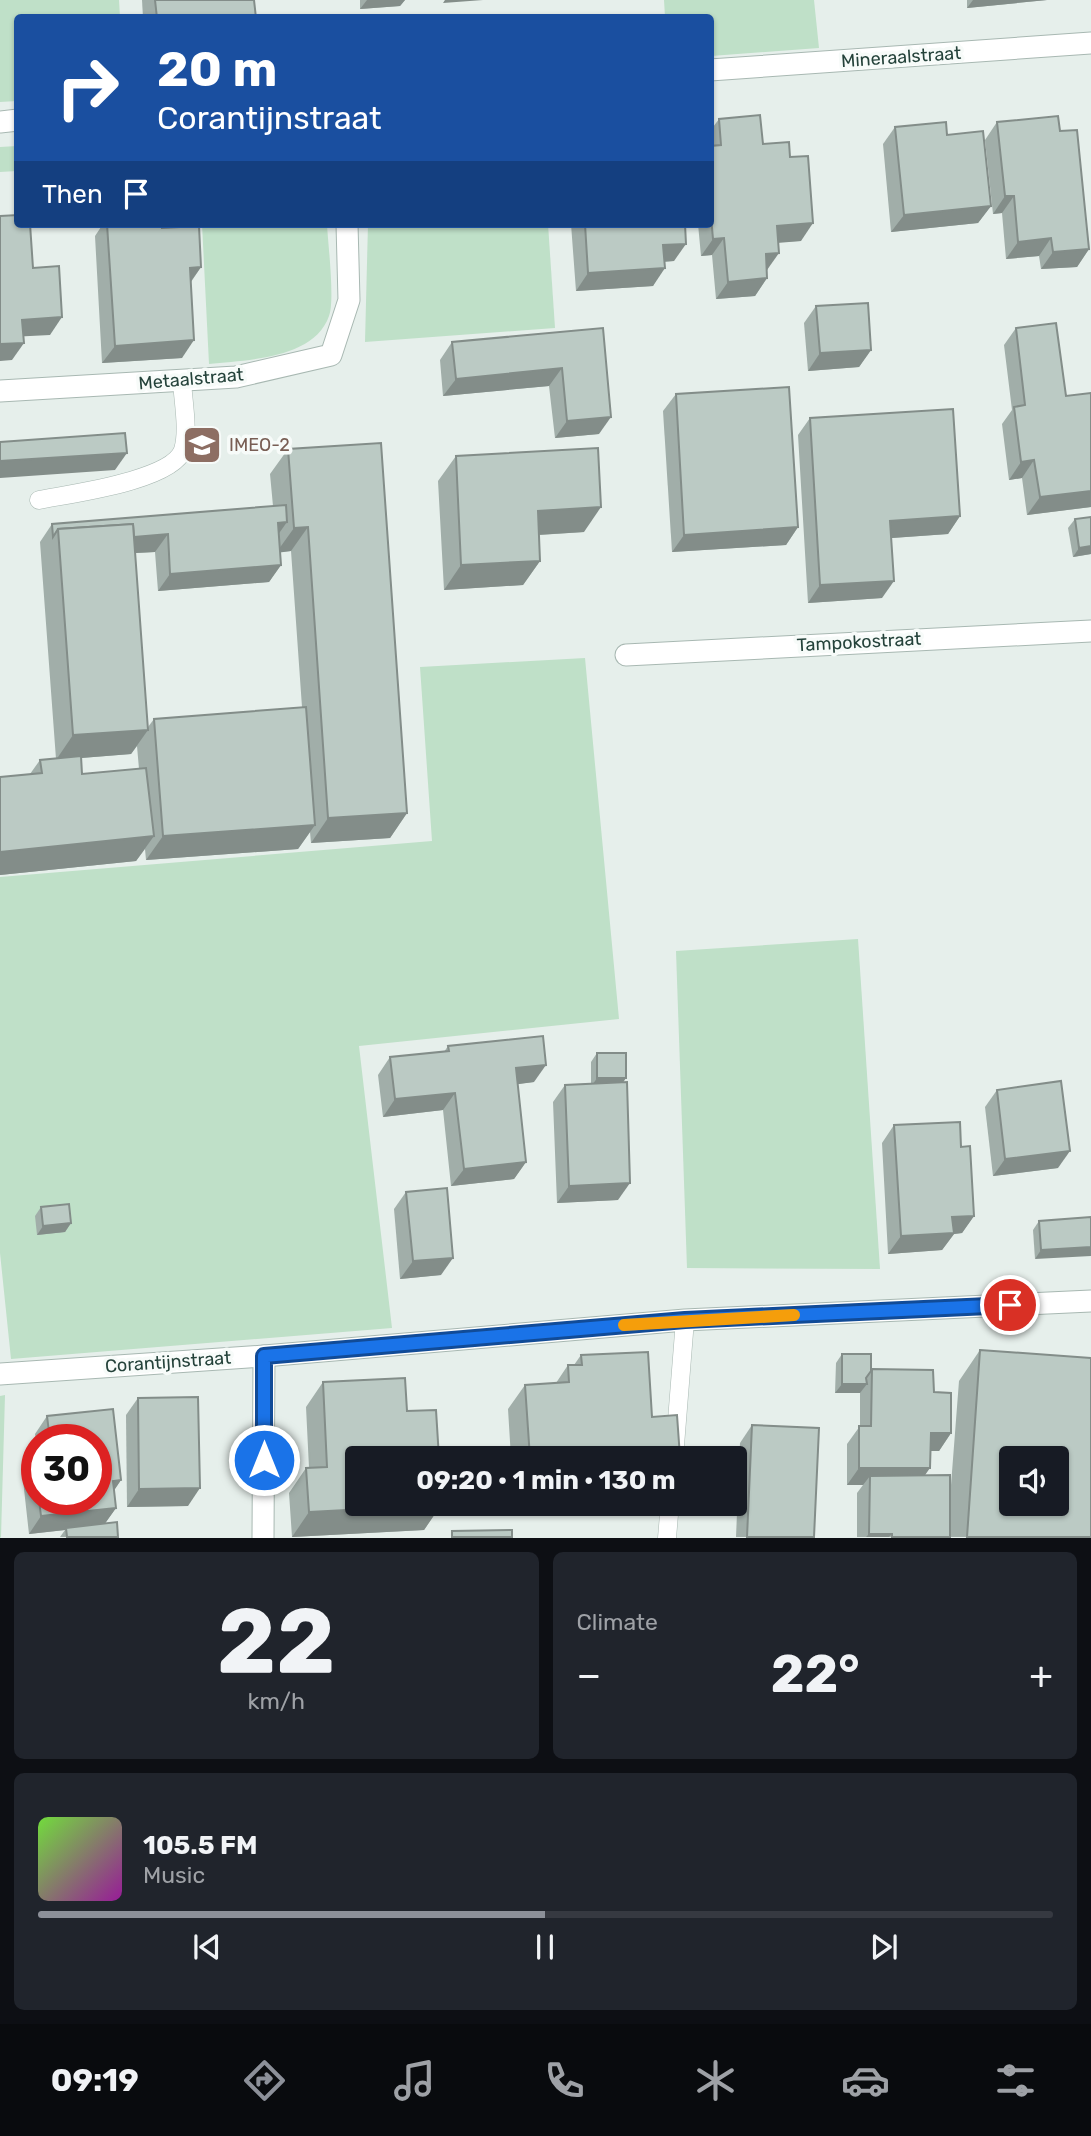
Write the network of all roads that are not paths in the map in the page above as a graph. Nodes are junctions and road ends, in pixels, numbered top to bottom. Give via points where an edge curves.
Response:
1 (1091, 43) edge
2 (714, 70) edge
3 (346, 228) edge
4 (182, 381) junction
5 (0, 391) edge
6 (38, 500) dead end
7 (1091, 631) edge
8 (626, 655) dead end
9 (1091, 1301) edge
10 (685, 1320) junction
11 (264, 1356) junction
12 (0, 1374) edge
13 (675, 1446) edge
14 (669, 1516) edge
15 (263, 1538) edge
16 (667, 1538) edge

1 - 2 street, Mineraalstraat
3 - 4 street, Metaalstraat via 349,300 331,355 236,377
4 - 5 street, Metaalstraat
4 - 6 lane via 183,451 175,462 120,484
7 - 8 street, Tampokostraat
9 - 10 street, Corantijnstraat
10 - 11 street, Corantijnstraat
10 - 13 lane
11 - 12 street, Corantijnstraat
11 - 15 street
14 - 16 lane

